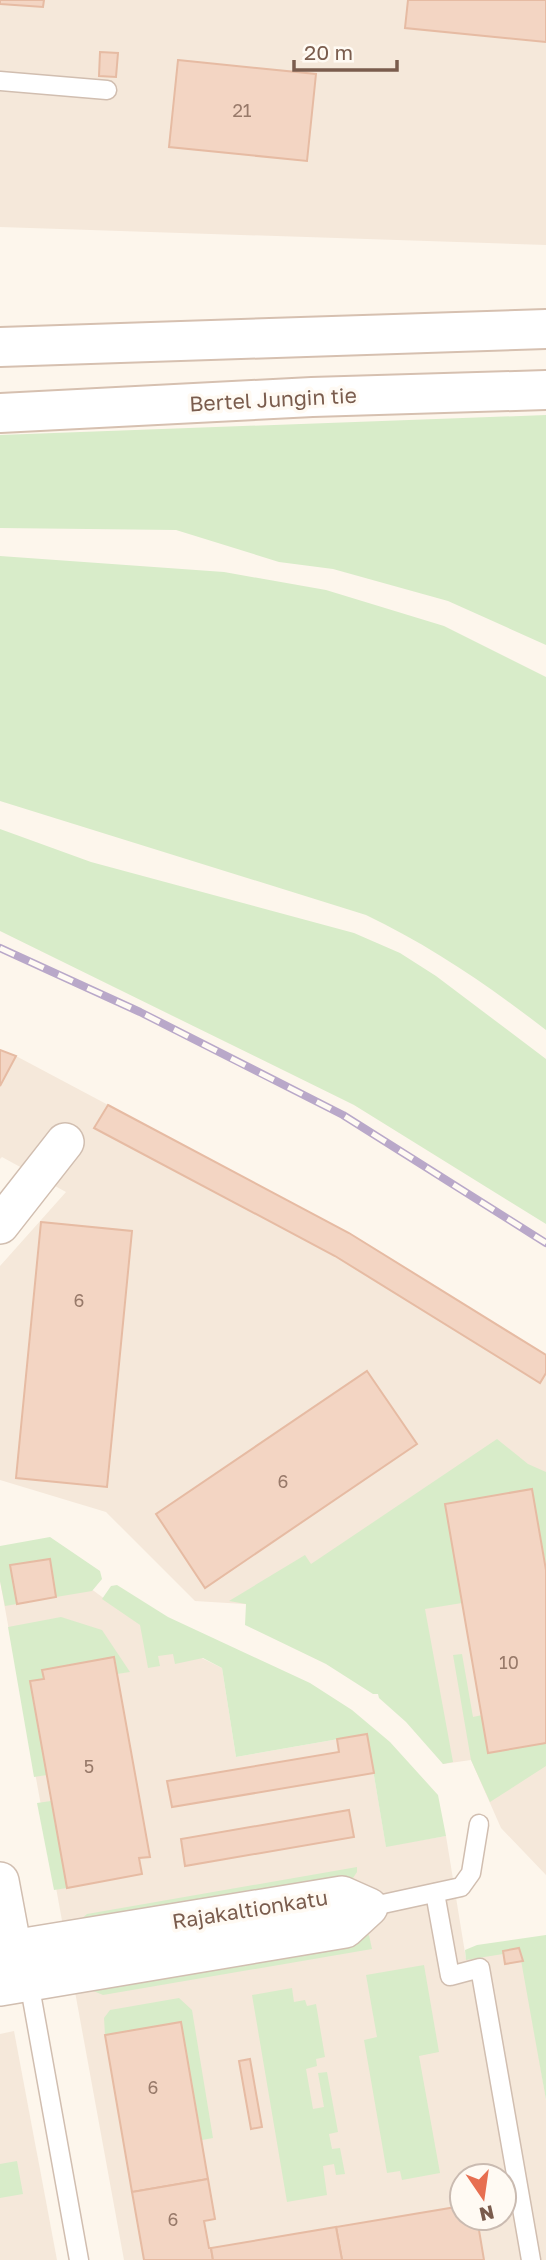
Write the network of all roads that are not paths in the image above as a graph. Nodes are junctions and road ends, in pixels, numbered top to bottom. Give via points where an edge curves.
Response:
1 (0, 81) edge
2 (107, 90) dead end
3 (546, 329) edge
4 (0, 348) edge
5 (546, 390) edge
6 (0, 413) edge
7 (65, 1142) dead end
8 (0, 1224) edge
9 (479, 1824) dead end
10 (0, 1881) edge
11 (435, 1893) junction
12 (369, 1907) joint
13 (12, 1970) edge
14 (79, 2260) edge
15 (531, 2260) edge

1 - 2 lane
3 - 4 main road
5 - 6 main road, Bertel Jungin tie
7 - 8 street
9 - 11 lane via 471,1872 461,1887
10 - 13 street
11 - 12 lane
11 - 15 lane via 450,1976 480,1968
12 - 13 street, Rajakaltionkatu via 345,1929
13 - 14 lane

